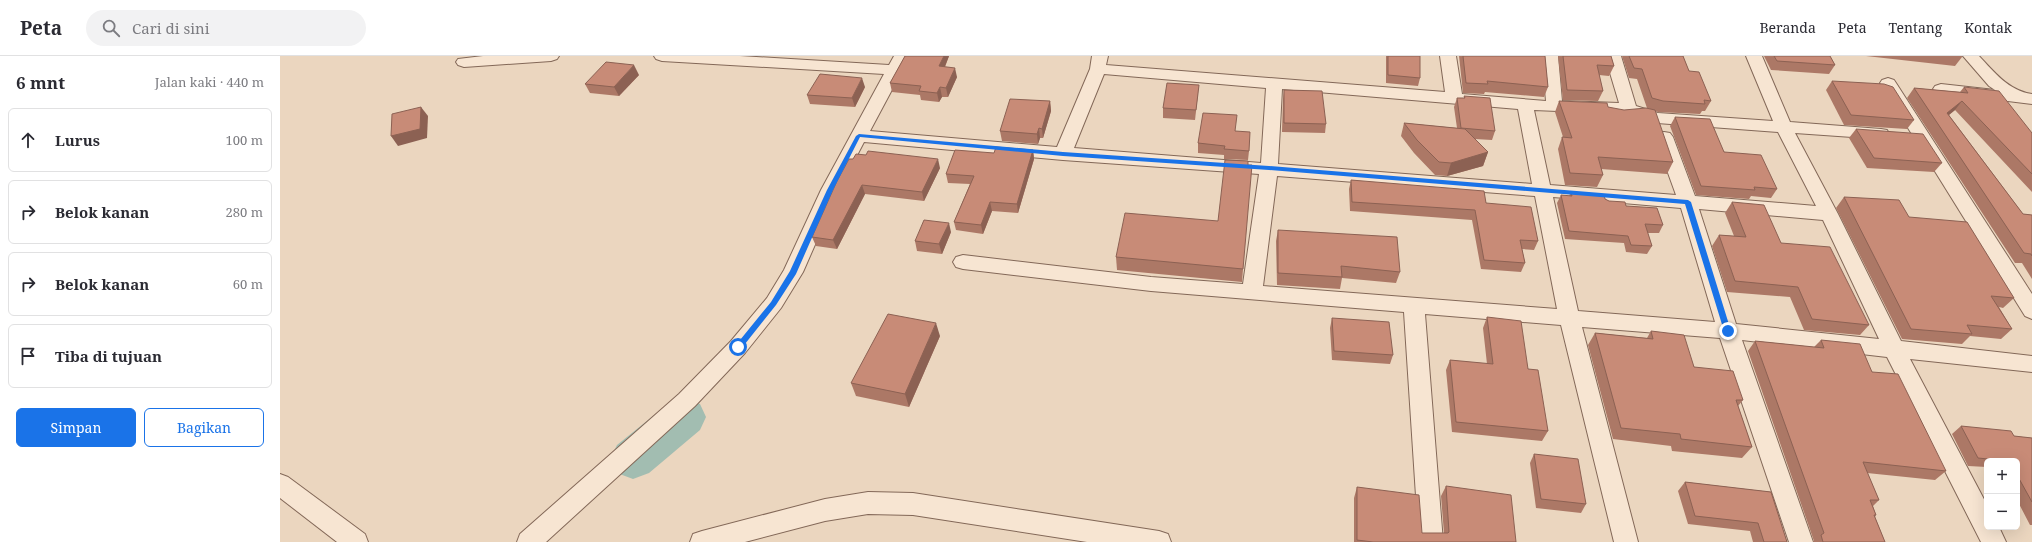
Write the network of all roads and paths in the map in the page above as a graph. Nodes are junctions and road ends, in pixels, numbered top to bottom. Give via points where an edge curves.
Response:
1 (552, 56) edge
2 (662, 56) edge
3 (1448, 56) edge
4 (1550, 56) edge
5 (1613, 56) edge
6 (1754, 56) edge
7 (1971, 56) edge
8 (464, 62) dead end
9 (1099, 62) edge
10 (898, 63) edge
11 (1274, 83) junction
12 (1888, 83) dead end
13 (1941, 89) edge
14 (1454, 98) junction
15 (2030, 101) edge
16 (1525, 105) junction
17 (1554, 106) junction
18 (1629, 109) junction
19 (1657, 118) junction
20 (1784, 128) junction
21 (859, 136) junction
22 (1922, 137) junction
23 (1063, 154) junction
24 (1269, 168) junction
25 (1543, 191) junction
26 (1688, 202) junction
27 (1829, 214) junction
28 (962, 262) dead end
29 (1252, 292) junction
30 (1414, 307) junction
31 (2032, 311) edge
32 (1569, 318) junction
33 (1728, 331) junction
34 (1894, 349) junction
35 (2032, 364) edge
36 (280, 484) edge
37 (356, 542) edge
38 (529, 542) edge
39 (702, 542) edge
40 (1159, 542) edge
41 (1431, 542) edge
42 (1626, 542) edge
43 (1801, 542) edge
44 (1994, 542) edge

1 - 8 street
2 - 10 street
3 - 14 street
4 - 17 street
5 - 18 street
6 - 20 street
7 - 15 street via 1995,83 2008,92
9 - 11 street
9 - 23 street
10 - 21 street
11 - 14 street
11 - 24 street
12 - 22 street
13 - 15 street
14 - 16 street
16 - 17 street
16 - 25 street
17 - 18 street
18 - 19 street
19 - 20 street
19 - 26 street
20 - 22 street
20 - 27 street
21 - 23 street
21 - 38 street via 830,190 793,272 774,303 744,341 687,400
22 - 31 street
23 - 24 street
24 - 25 street
24 - 29 street
25 - 26 street
25 - 32 street
26 - 27 street
26 - 33 street
27 - 34 street
28 - 29 street via 1151,284
29 - 30 street
30 - 32 street
30 - 41 street
32 - 33 street
32 - 42 street
33 - 34 street
33 - 43 street
34 - 35 street
34 - 44 street
36 - 37 street
39 - 40 street via 825,510 868,503 913,504

